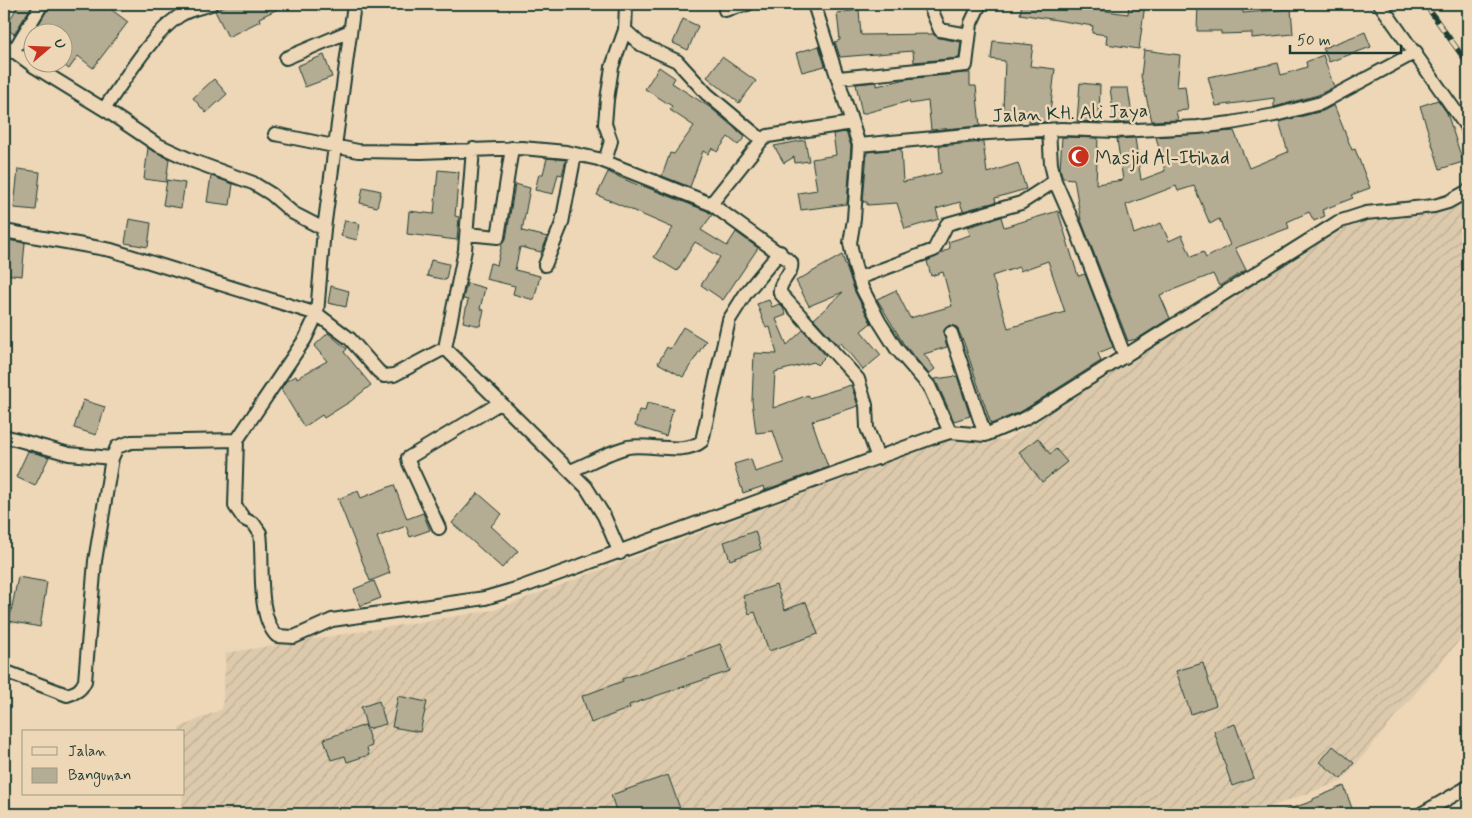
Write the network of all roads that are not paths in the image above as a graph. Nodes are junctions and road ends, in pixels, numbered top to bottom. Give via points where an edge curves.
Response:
1 (42, 4) edge
2 (211, 4) edge
3 (354, 4) edge
4 (626, 4) edge
5 (748, 4) edge
6 (814, 4) edge
7 (929, 4) edge
8 (980, 4) edge
9 (1380, 4) edge
10 (725, 10) dead end
11 (624, 30) junction
12 (350, 31) junction
13 (969, 35) junction
14 (9, 48) edge
15 (1416, 52) junction
16 (286, 58) dead end
17 (840, 78) junction
18 (104, 109) junction
19 (852, 124) junction
20 (1468, 129) edge
21 (1049, 130) junction
22 (275, 134) dead end
23 (762, 140) junction
24 (859, 145) junction
25 (336, 147) junction
26 (512, 148) junction
27 (473, 149) junction
28 (576, 154) junction
29 (605, 162) junction
30 (1055, 181) junction
31 (1468, 191) edge
32 (711, 204) junction
33 (324, 229) junction
34 (4, 231) edge
35 (466, 234) junction
36 (780, 252) junction
37 (545, 265) dead end
38 (858, 278) junction
39 (317, 314) junction
40 (952, 333) dead end
41 (445, 348) junction
42 (1125, 356) junction
43 (500, 402) junction
44 (950, 432) junction
45 (4, 436) edge
46 (985, 436) junction
47 (237, 440) junction
48 (112, 458) junction
49 (878, 458) junction
50 (570, 471) junction
51 (439, 528) dead end
52 (620, 553) junction
53 (4, 671) edge
54 (1468, 787) edge
55 (1428, 812) edge

1 - 14 street
2 - 18 street via 172,21
3 - 12 street
4 - 11 street
5 - 10 street
6 - 17 street
7 - 13 street via 940,30
8 - 13 street
9 - 15 street
11 - 23 street via 640,44 677,61 706,94
11 - 29 street via 612,67 607,100 605,124 611,141
12 - 16 street
12 - 25 street
13 - 17 street via 967,64 964,66
14 - 18 street
15 - 20 street
15 - 21 street, Jalan KH. Ali Jaya via 1321,103 1274,115 1204,127
17 - 19 street
18 - 33 street via 156,144 253,183 293,213
19 - 23 street via 768,136
19 - 24 street
21 - 24 street, Jalan KH. Ali Jaya
21 - 30 street via 1050,164
22 - 25 street
23 - 32 street
24 - 38 street via 850,243
25 - 27 street via 358,151
25 - 33 street
26 - 27 street
26 - 28 street
26 - 35 street via 498,237
27 - 35 street
28 - 29 street
28 - 37 street via 562,223
29 - 32 street
30 - 38 street via 1021,203 947,224 934,250
30 - 42 street
31 - 42 street via 1434,206 1366,213 1338,222
32 - 36 street
33 - 39 street
34 - 39 street via 110,250
35 - 41 street
36 - 49 street via 792,266 780,286 780,293 858,379 866,405 867,428
36 - 50 street via 746,293 729,320 702,441 666,449 628,447
38 - 44 street via 896,348 929,386
39 - 41 street via 350,339 384,376 394,375
39 - 47 street via 305,339
40 - 46 street
41 - 43 street
42 - 46 street via 1026,418
43 - 50 street
43 - 51 street via 408,458
44 - 46 street
44 - 49 street
45 - 48 street via 69,454
47 - 48 street via 131,442 117,447
47 - 52 street via 235,506 260,533 264,604 271,631 277,636 294,636 332,620 359,615 484,598
48 - 53 street via 94,561 82,687 67,695
49 - 52 street
50 - 52 street via 595,501
54 - 55 street

